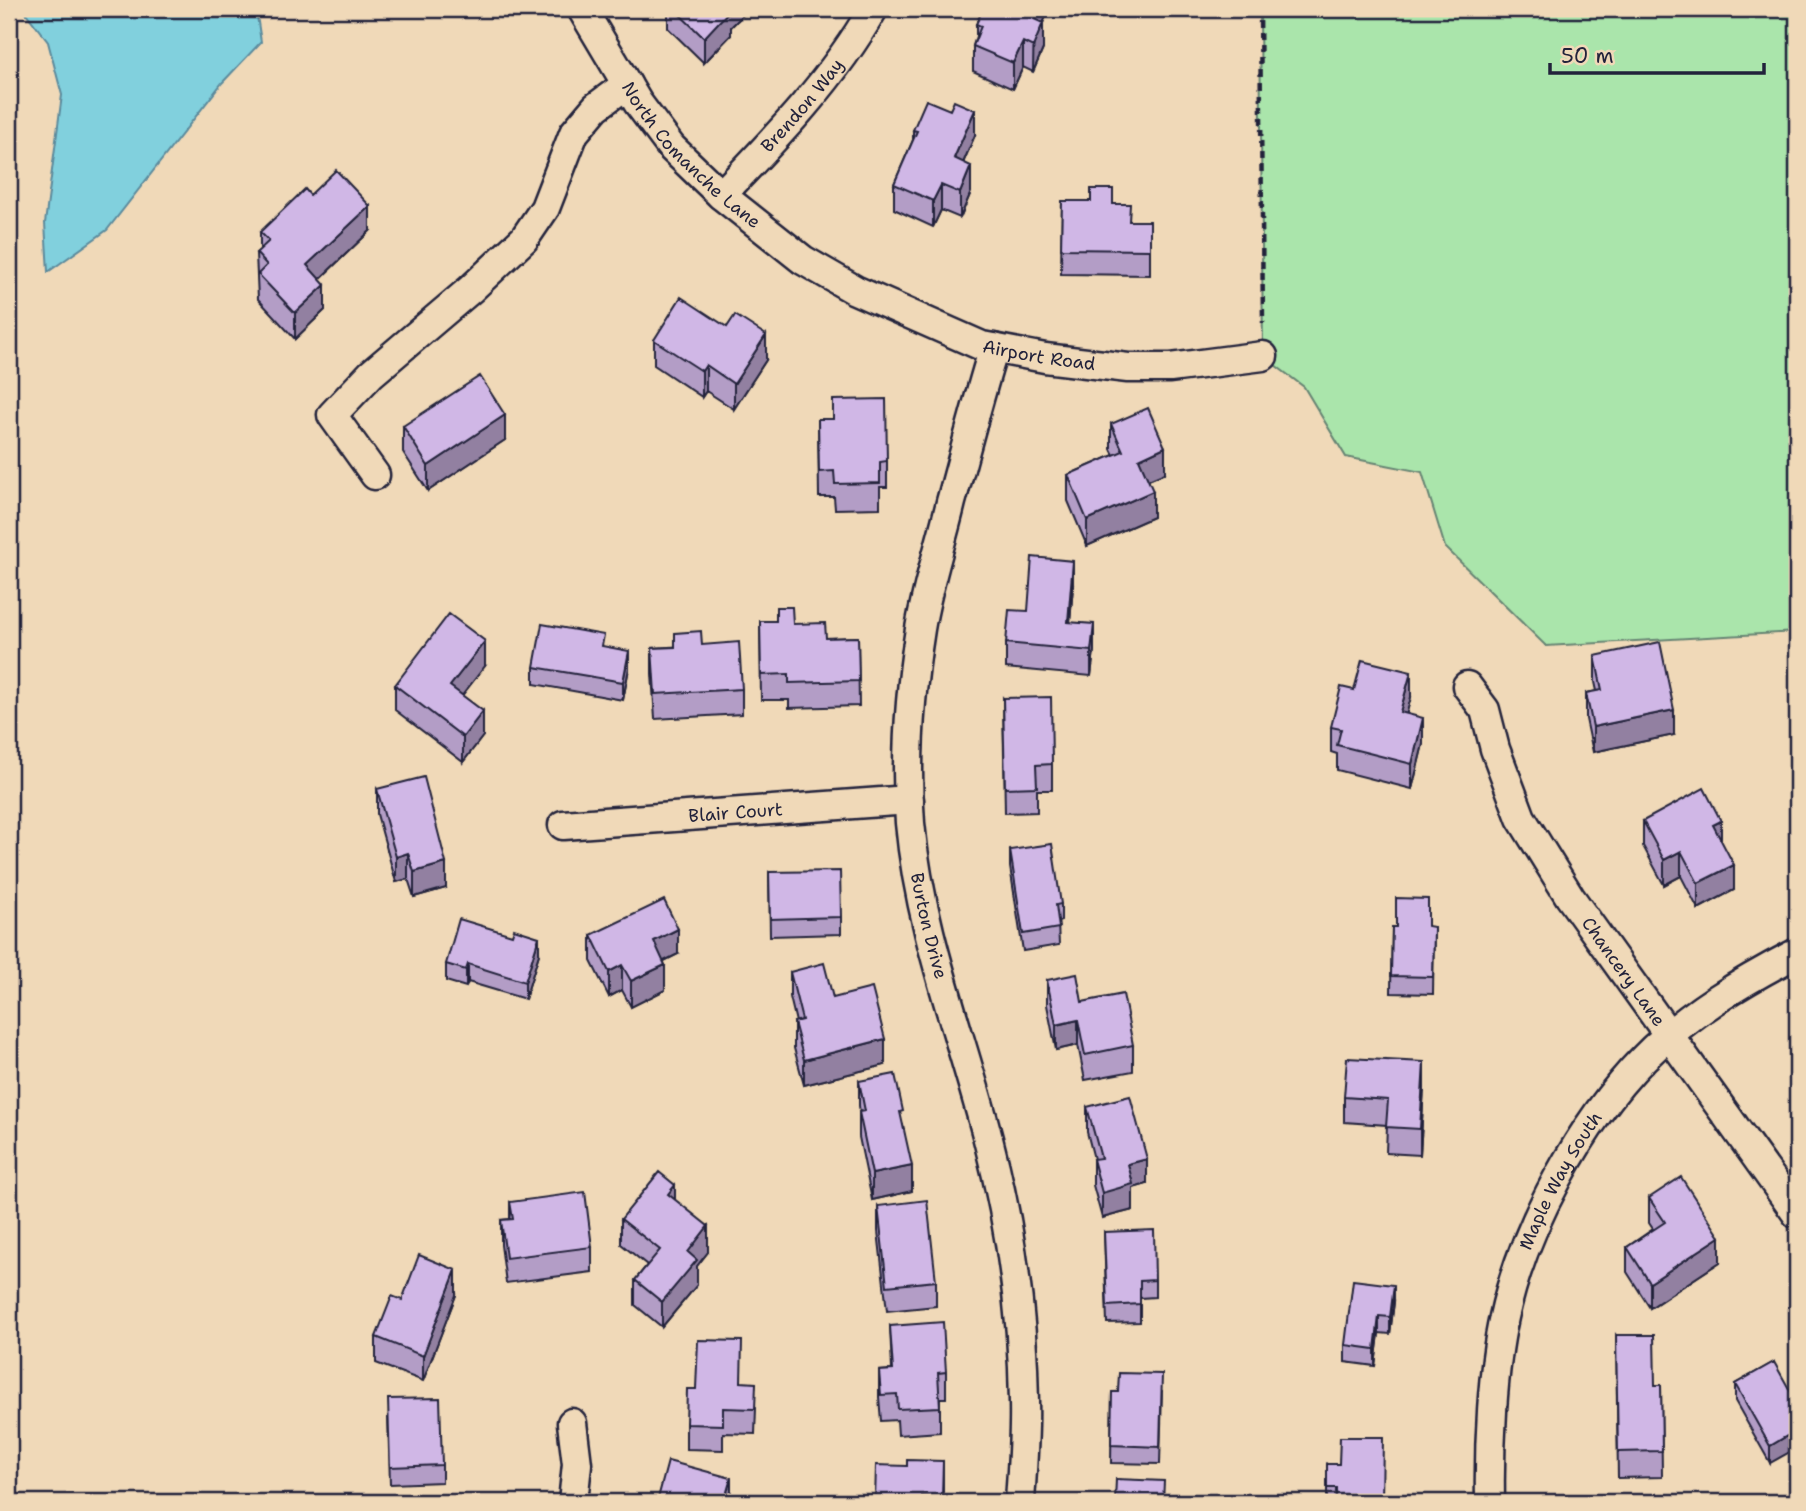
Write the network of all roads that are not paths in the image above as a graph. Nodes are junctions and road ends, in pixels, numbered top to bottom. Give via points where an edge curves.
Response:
1 (582, 9) edge
2 (873, 9) edge
3 (627, 85) junction
4 (721, 195) junction
5 (829, 275) joint
6 (994, 348) junction
7 (1263, 356) dead end
8 (375, 475) dead end
9 (1467, 686) dead end
10 (909, 800) junction
11 (564, 825) dead end
12 (1797, 953) edge
13 (1670, 1036) junction
14 (1797, 1214) edge
15 (572, 1423) dead end
16 (573, 1502) edge
17 (1020, 1502) edge
18 (1490, 1502) edge

1 - 3 street, North Comanche Lane
2 - 4 street, Brendon Way via 810,97
3 - 4 street, North Comanche Lane via 671,147
3 - 8 street via 596,107 574,133 545,208 523,239 371,374 332,415
4 - 5 street, North Comanche Lane
5 - 6 street, Airport Road
6 - 7 street, Airport Road via 1128,368 1170,368
6 - 10 street, Burton Drive via 920,627 912,689
9 - 13 street, Chancery Lane via 1485,710 1521,818 1570,897
10 - 11 street, Blair Court
10 - 17 street, Burton Drive via 923,910 988,1139 1014,1272 1024,1404
12 - 13 street, Maple Way South via 1717,999
13 - 14 street, Chancery Lane
13 - 18 street, Maple Way South via 1644,1058 1600,1111 1553,1189 1525,1250 1503,1318 1497,1358
15 - 16 street via 577,1464

